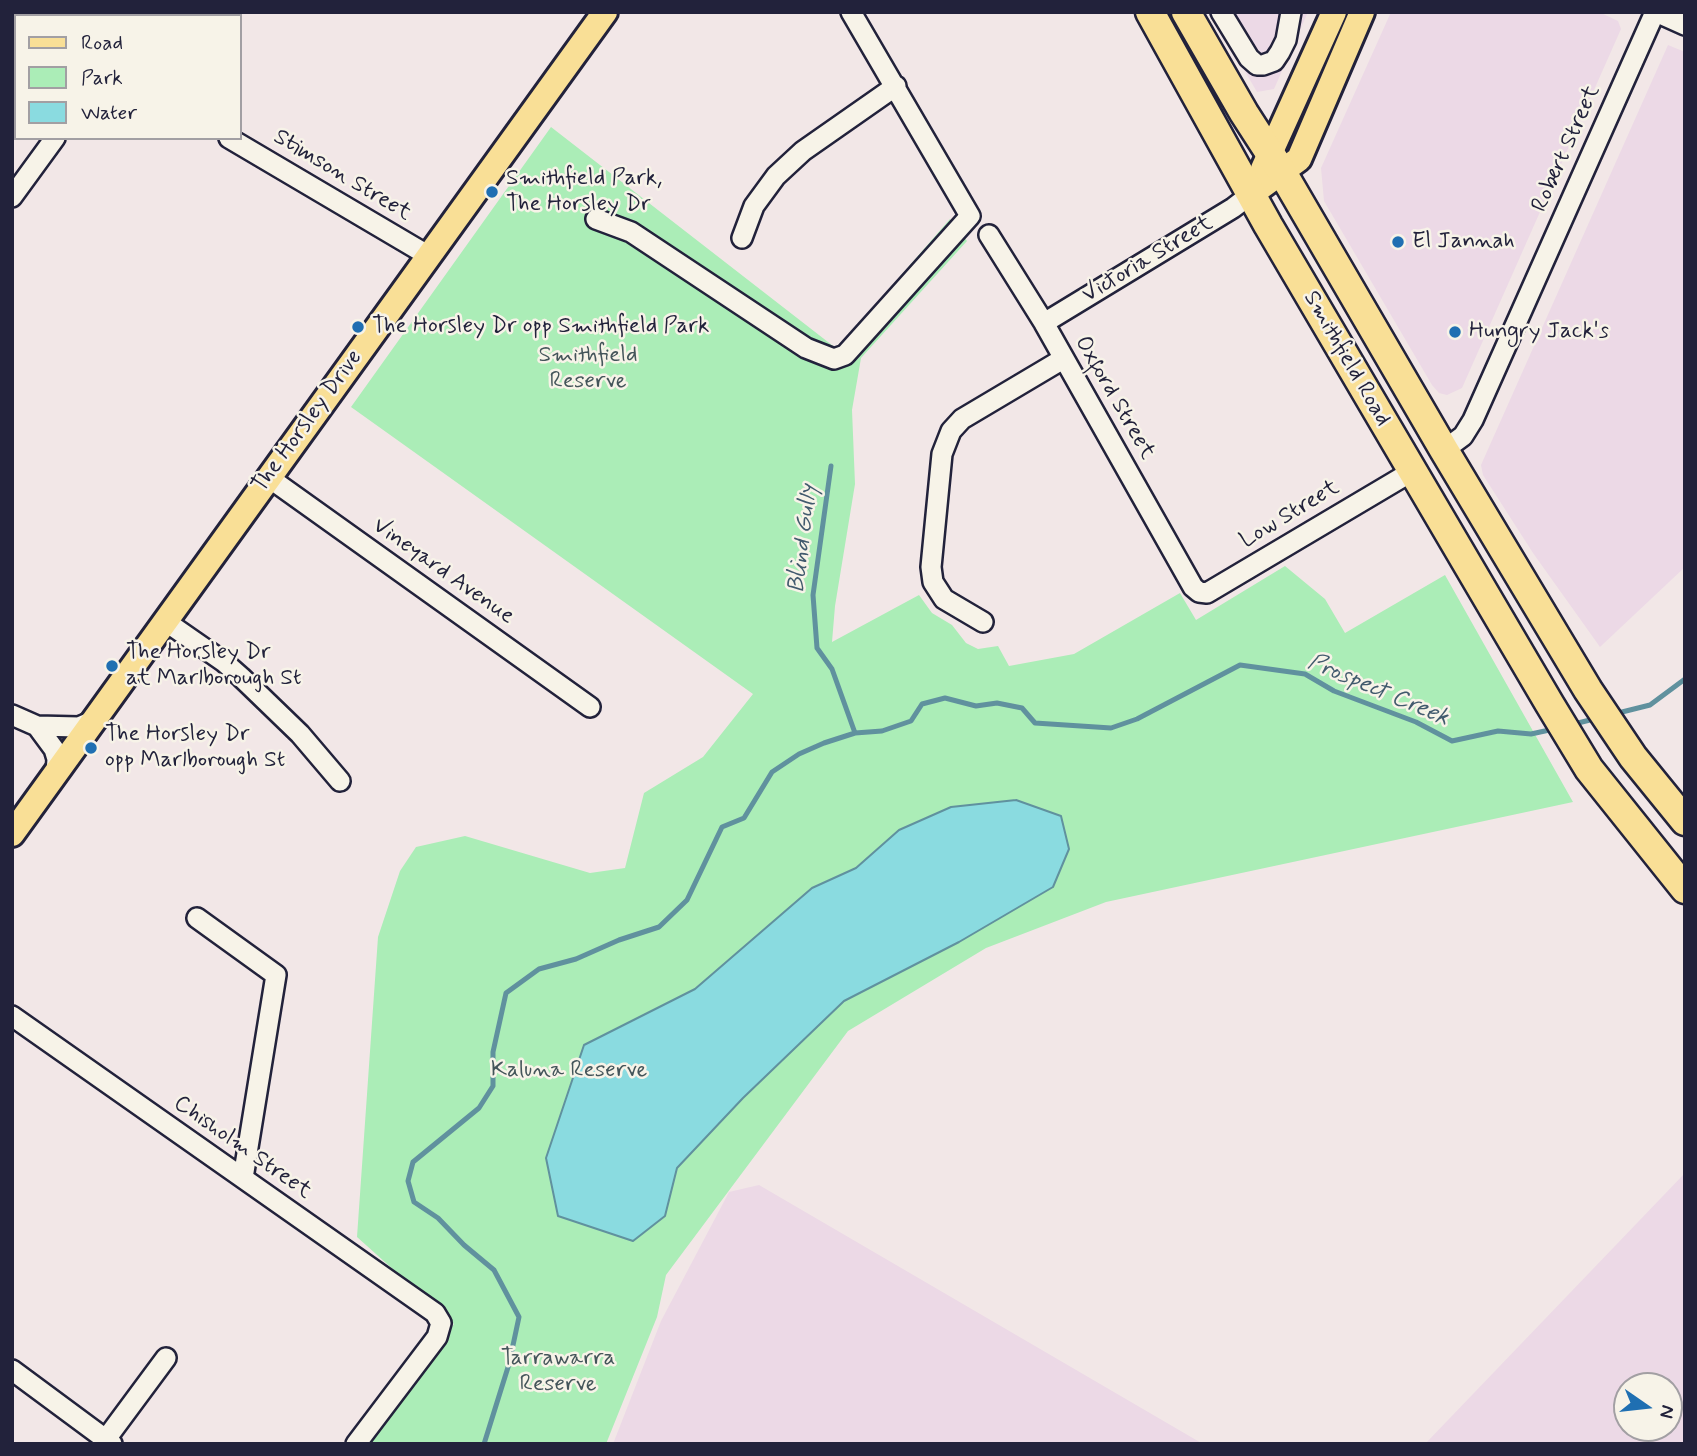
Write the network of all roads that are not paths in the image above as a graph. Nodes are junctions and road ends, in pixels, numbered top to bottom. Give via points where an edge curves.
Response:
1 (605, 12) edge
2 (851, 12) edge
3 (1150, 12) edge
4 (1186, 12) edge
5 (1221, 12) edge
6 (1291, 12) edge
7 (1334, 12) edge
8 (1362, 12) edge
9 (1655, 12) edge
10 (1685, 25) edge
11 (895, 86) junction
12 (54, 140) edge
13 (232, 140) edge
14 (1276, 163) junction
15 (1250, 195) junction
16 (12, 197) edge
17 (596, 219) dead end
18 (989, 235) dead end
19 (742, 238) dead end
20 (429, 256) junction
21 (1044, 323) junction
22 (1063, 359) junction
23 (1444, 450) junction
24 (1411, 472) junction
25 (268, 478) junction
26 (1194, 587) joint
27 (165, 621) junction
28 (984, 622) dead end
29 (590, 707) dead end
30 (12, 715) edge
31 (95, 720) junction
32 (37, 726) junction
33 (56, 774) junction
34 (340, 781) dead end
35 (1685, 821) edge
36 (12, 834) edge
37 (1685, 889) edge
38 (197, 918) dead end
39 (12, 1016) edge
40 (243, 1178) junction
41 (166, 1357) dead end
42 (12, 1370) edge
43 (109, 1441) edge
44 (356, 1444) edge

1 - 20 main road, The Horsley Drive
2 - 11 street
3 - 15 highway, Smithfield Road
4 - 14 highway, Smithfield Road
5 - 6 street via 1249,58 1263,65 1274,61 1280,52
7 - 14 main road, Victoria Street
8 - 14 main road, Victoria Street via 1299,159
9 - 10 street
9 - 23 street, Robert Street via 1473,420 1463,436
11 - 17 street via 970,216 845,355 834,359 806,348 631,232
11 - 19 street via 803,151 776,176 754,206
12 - 16 street
13 - 20 street, Stimson Street
14 - 15 main road, Victoria Street
14 - 23 highway, Smithfield Road
15 - 21 street, Victoria Street
15 - 24 highway, Smithfield Road
18 - 21 street, Oxford Street
20 - 25 main road, The Horsley Drive
21 - 22 street, Oxford Street
22 - 26 street, Oxford Street
22 - 28 street via 962,419 951,431 942,454 933,582 944,599
23 - 35 highway, Smithfield Road via 1588,690 1633,757
24 - 26 street, Low Street via 1207,593
24 - 37 highway, Smithfield Road via 1590,769
25 - 27 main road, The Horsley Drive
25 - 29 street, Vineyard Avenue
27 - 31 main road, The Horsley Drive
27 - 34 street via 241,677
30 - 32 street
31 - 32 street via 79,727
31 - 33 main road, The Horsley Drive
32 - 33 street via 54,749
33 - 36 main road, The Horsley Drive
38 - 40 street via 276,975
39 - 40 street, Chisholm Street
40 - 44 street, Chisholm Street via 429,1309 441,1323 435,1341
41 - 43 street
42 - 43 street

